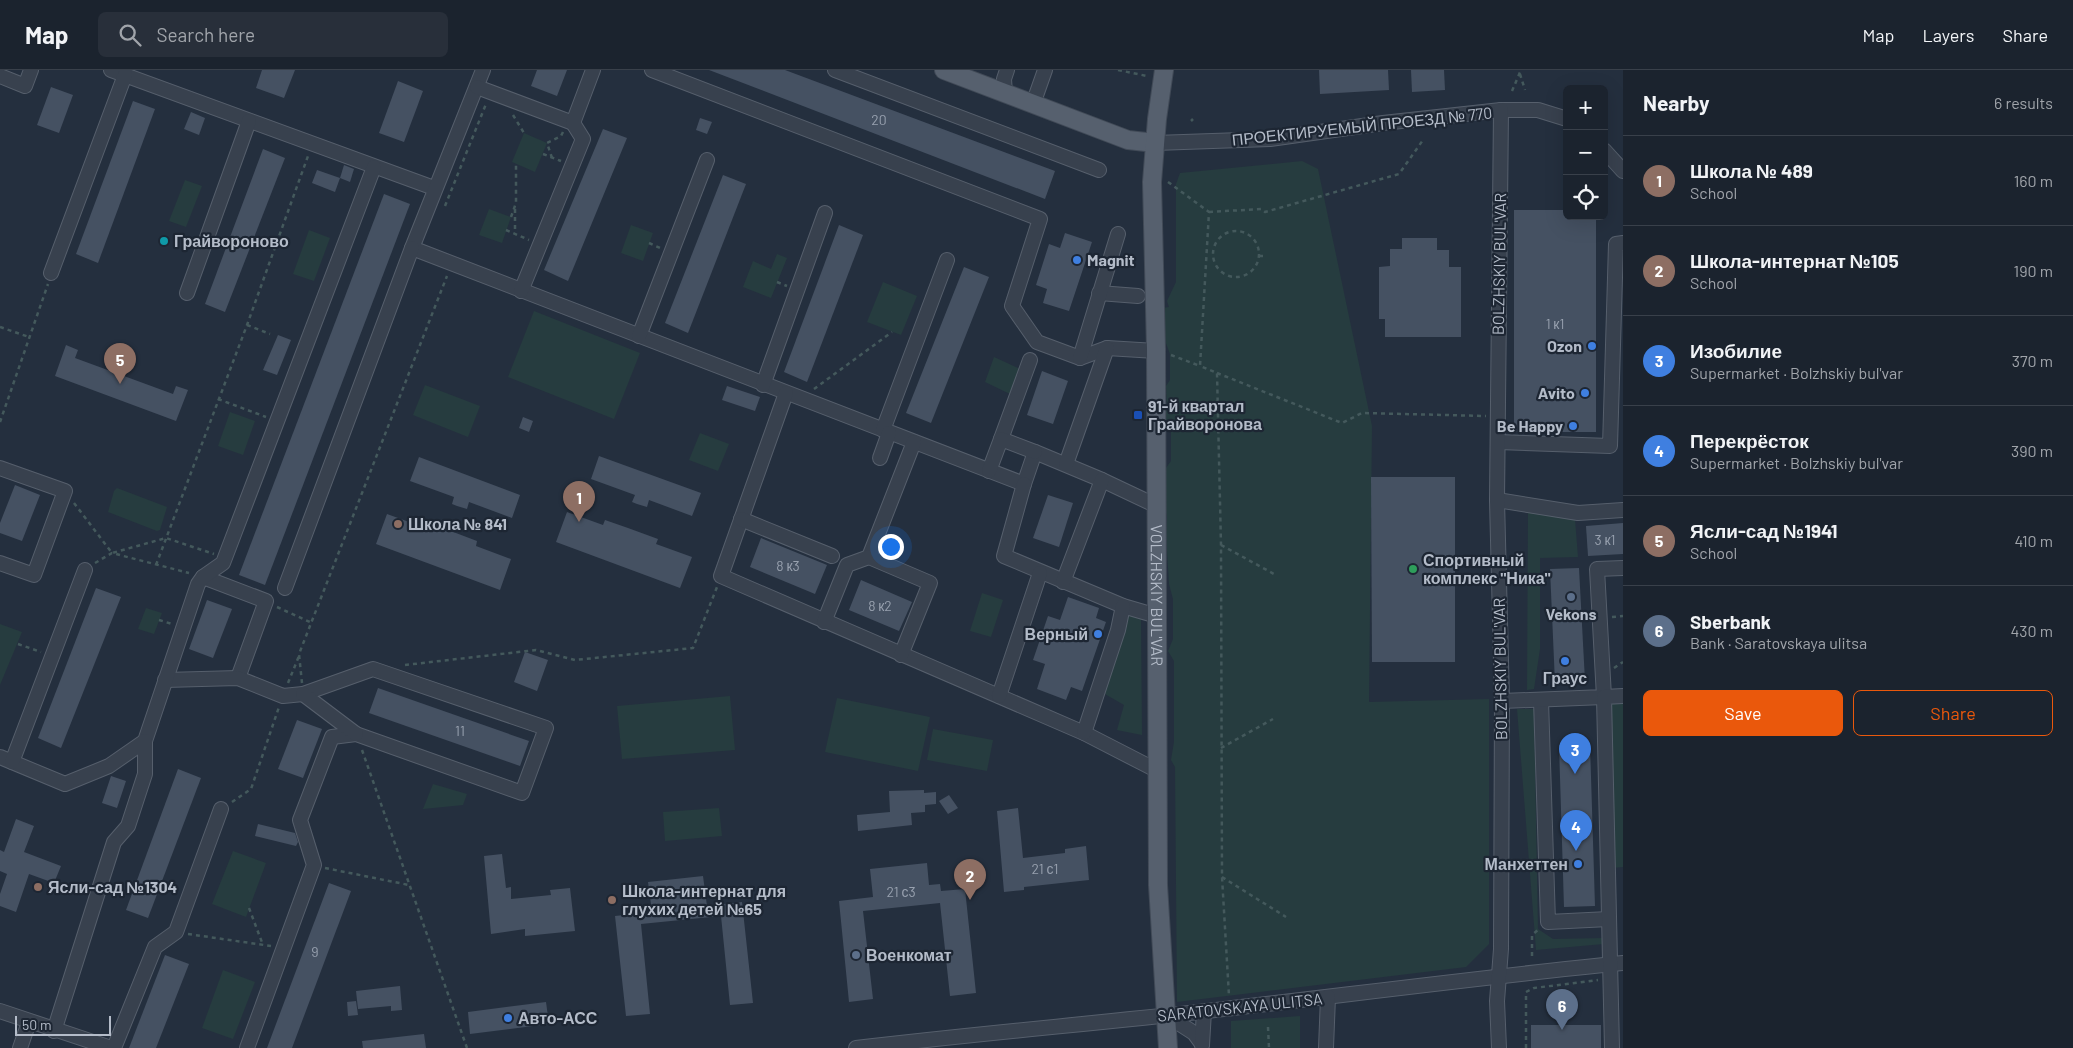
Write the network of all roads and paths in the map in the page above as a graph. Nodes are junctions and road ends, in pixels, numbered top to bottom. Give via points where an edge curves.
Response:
1 (31, 70) edge
2 (111, 70) edge
3 (483, 70) edge
4 (593, 70) edge
5 (652, 70) edge
6 (835, 70) edge
7 (944, 70) edge
8 (1007, 70) edge
9 (1045, 70) edge
10 (1118, 70) edge
11 (1164, 70) edge
12 (1520, 72) edge
13 (125, 75) junction
14 (0, 76) edge
15 (1147, 76) dead end
16 (477, 86) junction
17 (1525, 90) dead end
18 (1512, 91) dead end
19 (491, 92) junction
20 (1005, 93) junction
21 (1033, 104) junction
22 (1501, 110) junction
23 (1563, 118) edge
24 (249, 121) junction
25 (570, 122) junction
26 (1423, 140) dead end
27 (1154, 143) junction
28 (312, 144) junction
29 (543, 154) dead end
30 (1608, 154) edge
31 (552, 158) junction
32 (707, 160) dead end
33 (516, 164) dead end
34 (374, 166) junction
35 (572, 166) junction
36 (1099, 170) dead end
37 (1623, 171) edge
38 (1168, 182) dead end
39 (434, 188) junction
40 (515, 207) junction
41 (443, 208) dead end
42 (1209, 212) junction
43 (825, 213) dead end
44 (511, 217) dead end
45 (506, 230) dead end
46 (516, 234) junction
47 (1118, 234) dead end
48 (1623, 243) edge
49 (540, 244) junction
50 (412, 248) junction
51 (1208, 251) junction
52 (1213, 251) junction
53 (1259, 256) junction
54 (1265, 256) dead end
55 (947, 260) dead end
56 (452, 264) junction
57 (52, 273) joint
58 (521, 291) junction
59 (187, 293) dead end
60 (1099, 293) junction
61 (1138, 296) dead end
62 (247, 325) junction
63 (0, 327) edge
64 (892, 332) dead end
65 (270, 334) dead end
66 (639, 336) junction
67 (29, 337) junction
68 (1107, 348) junction
69 (1163, 353) junction
70 (1080, 358) junction
71 (1030, 360) dead end
72 (1200, 366) junction
73 (1218, 373) junction
74 (763, 384) junction
75 (786, 393) junction
76 (218, 399) junction
77 (801, 399) junction
78 (1490, 417) dead end
79 (277, 421) junction
80 (0, 422) edge
81 (886, 432) junction
82 (1001, 439) junction
83 (914, 442) junction
84 (1498, 442) junction
85 (1035, 452) junction
86 (880, 458) dead end
87 (1066, 464) junction
88 (0, 468) edge
89 (989, 471) junction
90 (1102, 480) junction
91 (1024, 484) junction
92 (66, 492) junction
93 (1497, 500) junction
94 (1157, 506) junction
95 (1623, 510) edge
96 (741, 519) junction
97 (166, 538) junction
98 (1221, 545) junction
99 (112, 553) junction
100 (832, 556) dead end
101 (225, 557) junction
102 (869, 557) junction
103 (0, 563) edge
104 (156, 565) junction
105 (1623, 568) edge
106 (85, 570) joint
107 (1040, 573) junction
108 (1274, 574) dead end
109 (721, 576) junction
110 (203, 577) junction
111 (1063, 582) junction
112 (285, 588) dead end
113 (266, 602) junction
114 (1123, 606) junction
115 (1157, 616) junction
116 (824, 622) junction
117 (312, 623) junction
118 (18, 644) dead end
119 (44, 652) dead end
120 (299, 654) junction
121 (901, 655) junction
122 (402, 665) dead end
123 (238, 678) junction
124 (165, 680) junction
125 (302, 694) junction
126 (283, 696) junction
127 (999, 696) junction
128 (1623, 696) edge
129 (1604, 697) junction
130 (1541, 700) junction
131 (1502, 701) junction
132 (1273, 719) dead end
133 (1084, 733) junction
134 (356, 734) junction
135 (145, 741) junction
136 (1220, 748) junction
137 (6, 760) edge
138 (1158, 771) junction
139 (221, 809) joint
140 (314, 865) junction
141 (1222, 877) junction
142 (409, 885) junction
143 (249, 908) dead end
144 (1286, 917) dead end
145 (1608, 919) junction
146 (1548, 922) junction
147 (176, 932) junction
148 (263, 945) junction
149 (284, 948) junction
150 (1532, 956) dead end
151 (1617, 963) edge
152 (1499, 977) junction
153 (1611, 979) junction
154 (1328, 997) junction
155 (1230, 998) dead end
156 (0, 1011) edge
157 (1204, 1011) junction
158 (1166, 1015) junction
159 (29, 1022) junction
160 (1268, 1027) dead end
161 (54, 1031) junction
162 (1202, 1046) edge
163 (872, 1047) edge
164 (20, 1048) edge
165 (112, 1048) edge
166 (248, 1048) edge
167 (467, 1048) edge
168 (856, 1048) edge
169 (1168, 1048) edge
170 (1269, 1048) edge
171 (1326, 1048) edge
172 (1499, 1048) edge
173 (1526, 1048) edge
174 (1612, 1048) edge

1 - 14 street via 25,86
2 - 13 street
3 - 16 street
4 - 25 street
5 - 70 street via 1040,219 1012,306 1037,342
6 - 36 street
7 - 20 main road
8 - 20 street
9 - 21 street
10 - 15 path
11 - 27 main road, VOLZHSKIY BUL'VAR
12 - 17 path
12 - 18 path
13 - 24 street
13 - 57 street
16 - 19 street
16 - 39 street
19 - 25 street
19 - 41 path
20 - 21 main road
21 - 27 main road via 1128,140
22 - 23 street, ПРОЕКТИРУЕМЫЙ ПРОЕЗД № 770 via 1538,110
22 - 27 street, ПРОЕКТИРУЕМЫЙ ПРОЕЗД № 770 via 1270,139
22 - 84 street, BOLZHSKIY BUL'VAR
24 - 28 street
24 - 59 street
25 - 31 path via 561,136 547,143
25 - 35 street via 582,139
26 - 42 path via 1399,174 1265,212 1261,209
27 - 69 main road, VOLZHSKIY BUL'VAR via 1152,182
28 - 34 street
28 - 62 path
29 - 31 path
30 - 37 street
31 - 35 path
32 - 66 street
33 - 40 path
34 - 39 street
34 - 79 street
35 - 49 street
38 - 42 path
39 - 50 street
40 - 44 path
40 - 46 path
42 - 51 path
43 - 74 street
45 - 46 path
46 - 49 path
47 - 60 street
48 - 84 street via 1616,244 1610,446
49 - 58 street
50 - 56 street
50 - 112 street
51 - 52 path
51 - 72 path
52 - 53 path via 1218,268 1234,276 1251,271
52 - 53 path via 1221,236 1238,231 1254,239
53 - 54 path
55 - 81 street
56 - 58 street
56 - 117 path
57 - 67 path
58 - 66 street
60 - 61 street
60 - 70 street
62 - 65 path
62 - 76 path
63 - 67 path
64 - 77 path
66 - 74 street
67 - 80 path
68 - 69 street
68 - 70 street
68 - 87 street
69 - 72 path
69 - 94 main road, VOLZHSKIY BUL'VAR
71 - 82 street
72 - 73 path
73 - 78 path via 1342,423 1362,413
73 - 98 path
74 - 75 street
75 - 77 street
75 - 96 street
76 - 79 path
76 - 97 path
77 - 81 street
79 - 101 street
81 - 83 street
81 - 86 street
82 - 85 street
82 - 89 street
83 - 89 street
83 - 102 street
84 - 93 street, BOLZHSKIY BUL'VAR
85 - 87 street
85 - 91 street
87 - 90 street
88 - 92 street
89 - 91 street
90 - 94 street
90 - 111 street
91 - 107 street via 1004,556
92 - 99 path
92 - 103 street via 34,575
93 - 95 street via 1578,512
93 - 131 street, BOLZHSKIY BUL'VAR
94 - 115 main road, VOLZHSKIY BUL'VAR
96 - 100 street
96 - 109 street
97 - 99 path
97 - 101 path
97 - 104 path
98 - 108 path
98 - 136 path
99 - 104 path
99 - 106 path
101 - 110 street via 223,563
102 - 116 street via 846,565
102 - 121 street via 930,583
104 - 110 path
105 - 129 street via 1598,569
106 - 137 street
107 - 111 street
107 - 127 street
109 - 116 street
109 - 122 path via 693,648 575,660 536,650
110 - 113 street
110 - 124 street
111 - 114 street
113 - 117 path
113 - 123 street
114 - 115 street
114 - 133 street
115 - 138 main road, VOLZHSKIY BUL'VAR
116 - 121 street
117 - 120 path
118 - 119 path
120 - 125 path
120 - 126 path
121 - 127 street
123 - 124 street
123 - 126 street
124 - 135 street
125 - 126 street
125 - 134 street
125 - 134 street via 373,669 546,728 522,793
126 - 139 path via 251,789
127 - 133 street
128 - 129 street
129 - 130 street
129 - 145 street
130 - 131 street
130 - 146 street
131 - 152 street, BOLZHSKIY BUL'VAR
132 - 136 path
133 - 138 street
134 - 140 street via 332,737 300,820
134 - 142 path
135 - 137 street via 109,766 65,784
135 - 161 street via 145,774 128,826 114,842
136 - 141 path
138 - 158 main road, VOLZHSKIY BUL'VAR via 1158,885
139 - 147 street
140 - 142 path
140 - 149 street
141 - 144 path
141 - 155 path
142 - 167 path
143 - 148 path
145 - 146 street
145 - 151 street
146 - 150 path via 1532,935
147 - 148 path
147 - 165 street via 155,947
148 - 149 path
149 - 166 street
151 - 152 street, SARATOVSKAYA ULITSA
151 - 153 street
152 - 154 street, SARATOVSKAYA ULITSA
152 - 172 street, BOLZHSKIY BUL'VAR
153 - 173 path via 1534,988 1526,992
153 - 174 street
154 - 157 street, SARATOVSKAYA ULITSA
154 - 171 street
156 - 159 street
157 - 158 street, SARATOVSKAYA ULITSA
157 - 162 street
158 - 162 street via 1194,1033
158 - 163 street, SARATOVSKAYA ULITSA
158 - 169 main road, VOLZHSKIY BUL'VAR
159 - 161 street
159 - 164 street
160 - 170 path
161 - 165 street
163 - 168 street, SARATOVSKAYA ULITSA

